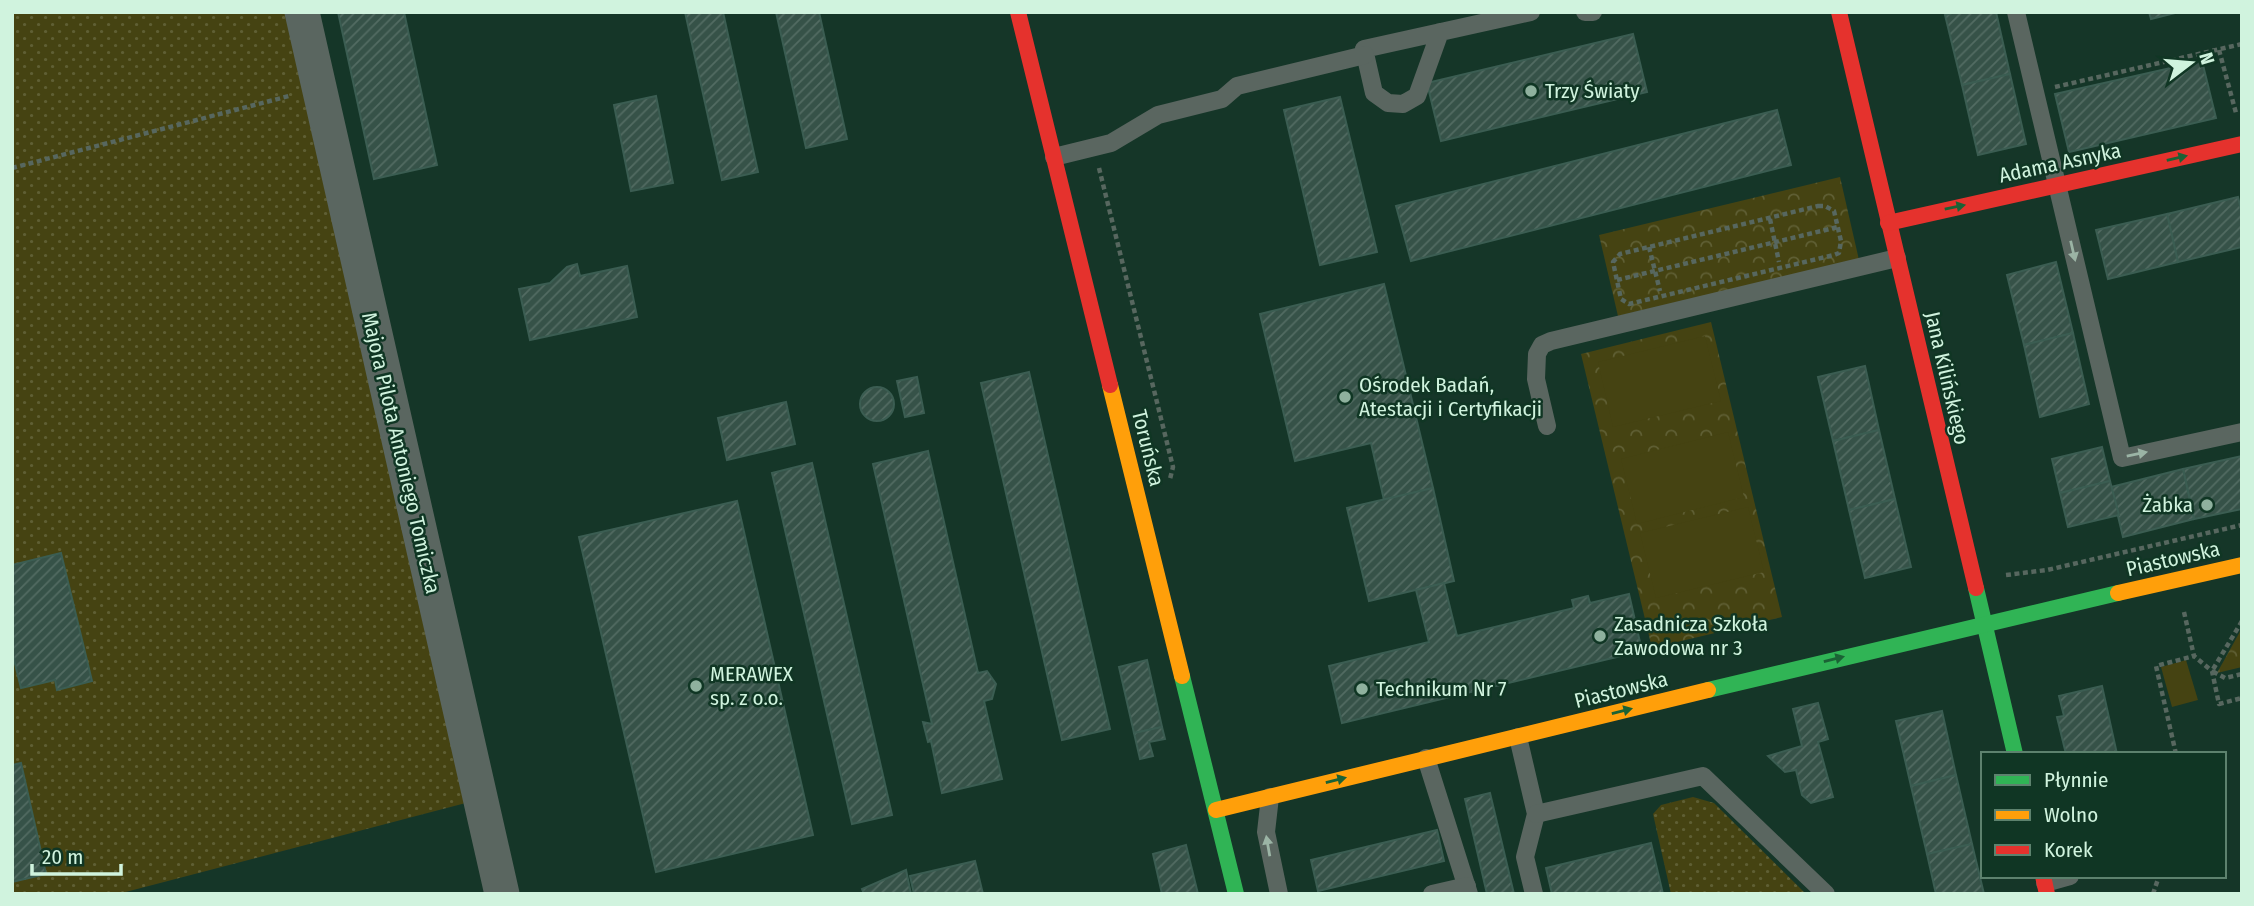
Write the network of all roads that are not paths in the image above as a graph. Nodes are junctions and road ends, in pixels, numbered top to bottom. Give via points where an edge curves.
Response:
1 (302, 12) edge
2 (1018, 12) edge
3 (1531, 12) edge
4 (1585, 12) edge
5 (1593, 12) edge
6 (1839, 12) edge
7 (2017, 12) edge
8 (1440, 32) junction
9 (1365, 55) junction
10 (2242, 144) edge
11 (1054, 157) junction
12 (2057, 185) junction
13 (1888, 223) junction
14 (1897, 258) junction
15 (1547, 426) dead end
16 (2242, 432) edge
17 (2242, 565) edge
18 (1984, 624) junction
19 (1518, 737) junction
20 (2015, 752) edge
21 (1426, 758) junction
22 (1270, 797) junction
23 (1216, 810) junction
24 (1536, 814) junction
25 (2064, 878) edge
26 (2045, 884) edge
27 (1468, 890) edge
28 (502, 894) edge
29 (1236, 894) edge
30 (1279, 894) edge
31 (1432, 894) edge
32 (1534, 894) edge
33 (1826, 894) edge

1 - 28 street, Majora Pilota Antoniego Tomiczka
2 - 11 street, Toruńska
3 - 8 lane
4 - 5 lane
6 - 13 street, Jana Kilińskiego
7 - 12 lane
8 - 9 lane via 1364,49
8 - 9 lane via 1417,96 1403,104 1388,103 1374,93
9 - 11 lane via 1237,86 1222,99 1158,115 1111,143
12 -> 10 street, Adama Asnyka
11 - 23 street, Toruńska
13 -> 12 street, Adama Asnyka
12 -> 16 lane via 2122,458
13 - 14 street, Jana Kilińskiego
14 - 15 lane via 1663,305 1542,345 1536,379
14 - 18 street, Jana Kilińskiego
17 - 18 street, Piastowska
19 -> 18 street, Piastowska
18 - 20 street, Jana Kilińskiego
19 - 21 street, Piastowska
19 - 24 lane
22 -> 21 street, Piastowska
21 - 27 lane
22 - 23 street, Piastowska
30 -> 22 lane via 1266,832
23 - 29 street, Toruńska
24 - 32 lane via 1525,857
24 - 33 lane via 1703,776
25 - 26 lane
27 - 31 lane

